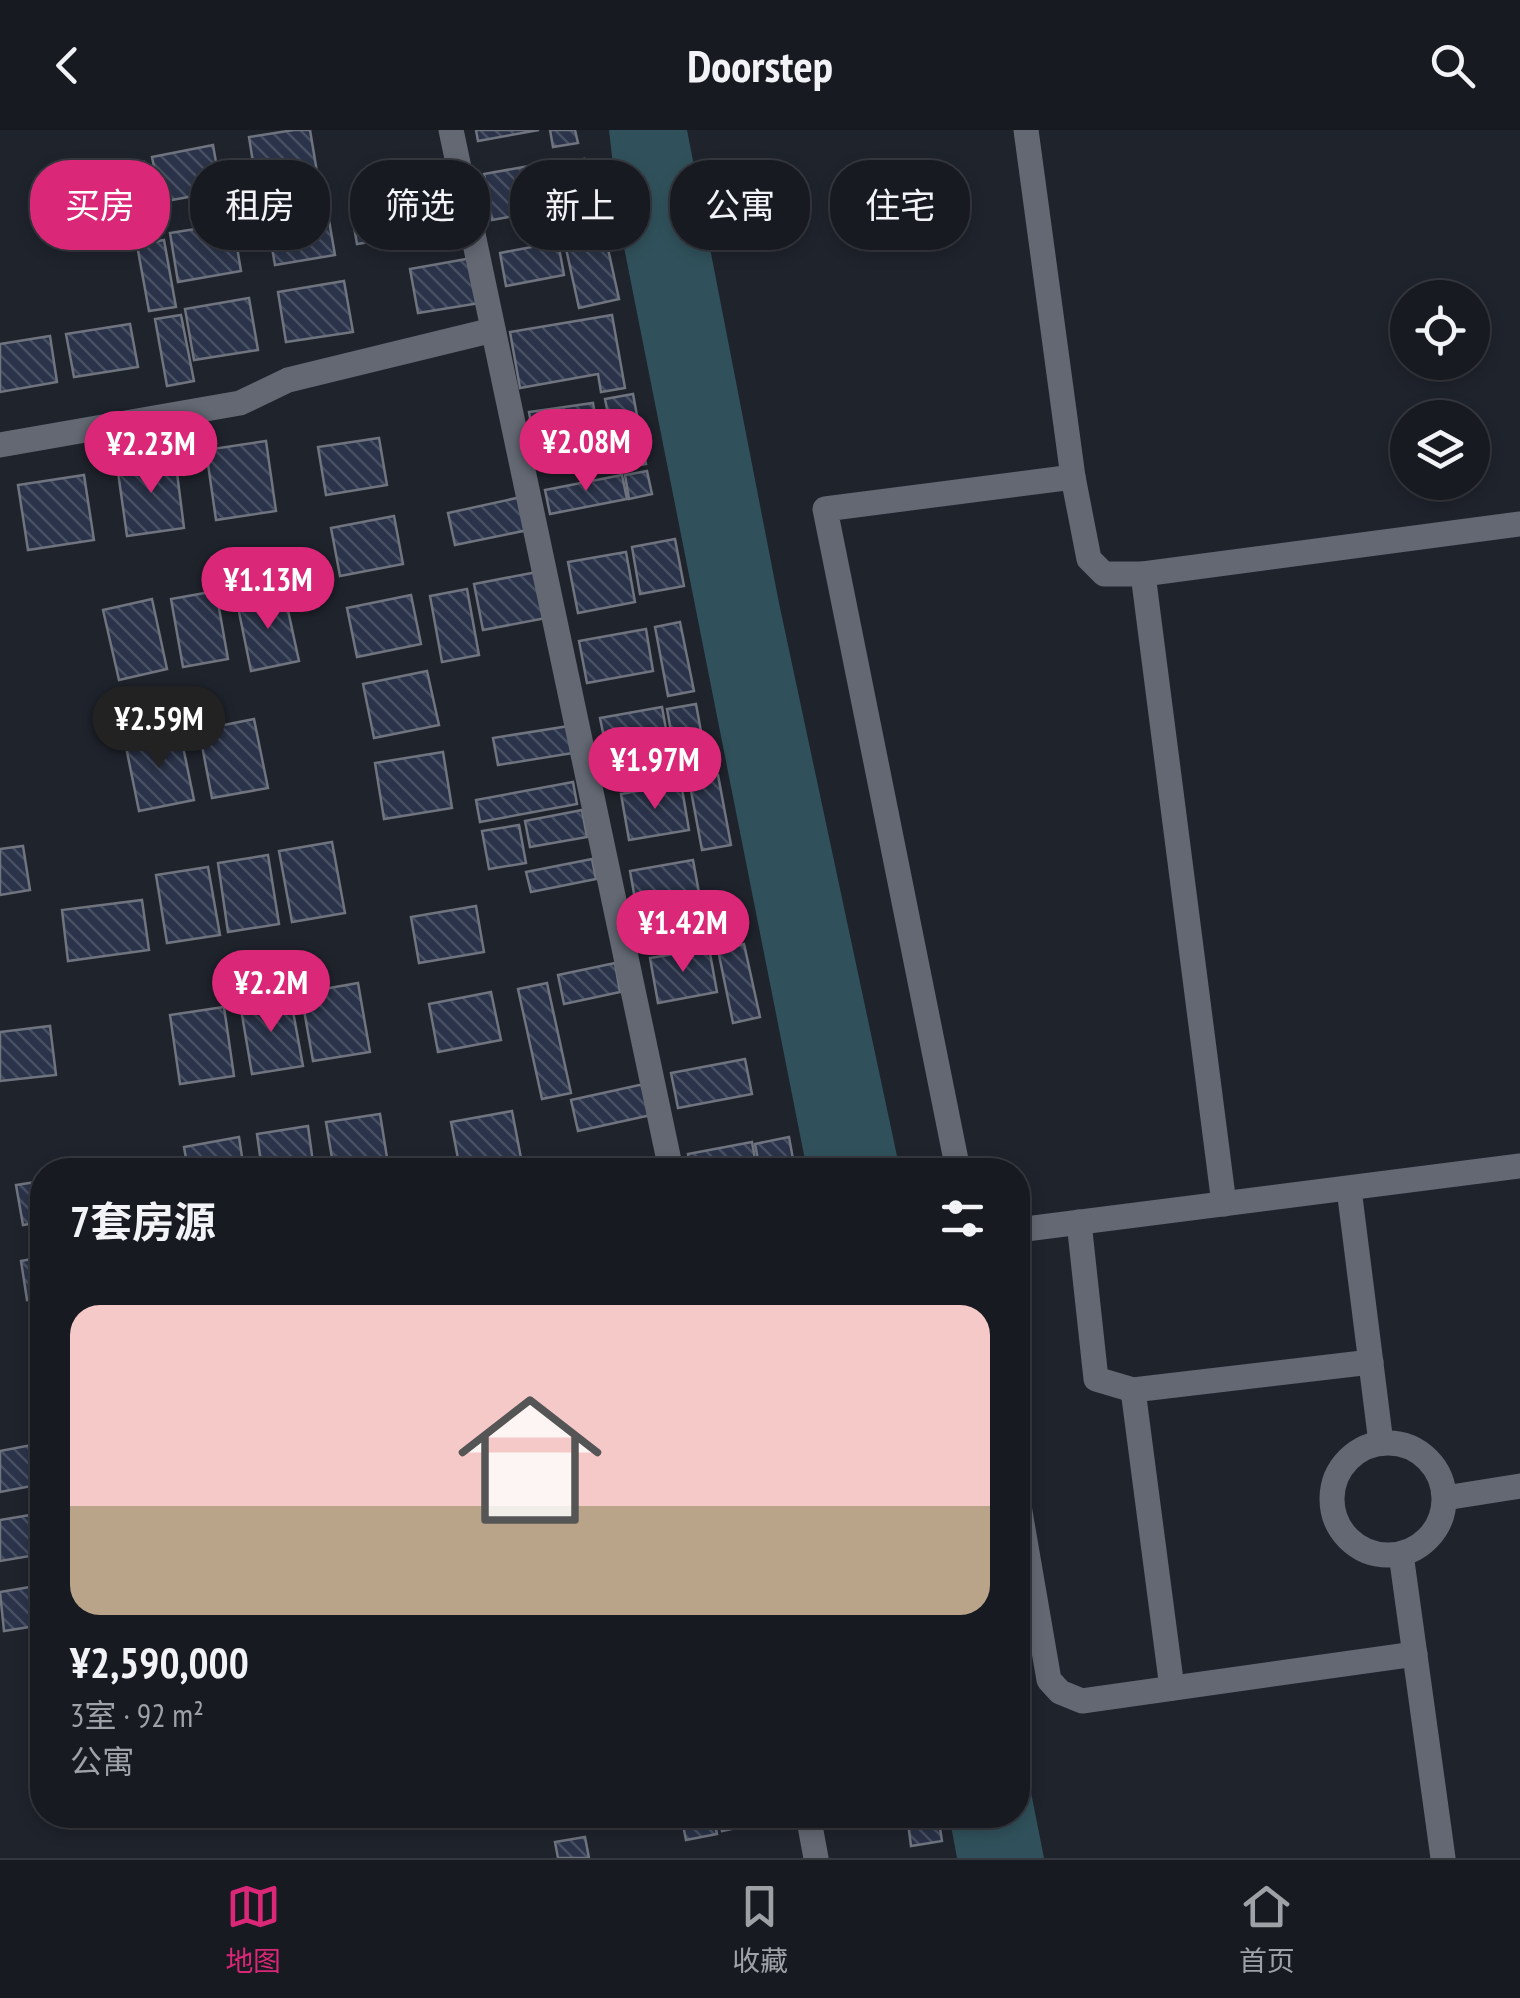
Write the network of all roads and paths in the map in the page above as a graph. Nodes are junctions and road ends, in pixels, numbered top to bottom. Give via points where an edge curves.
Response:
1 (451, 130) edge
2 (1026, 130) edge
3 (493, 330) junction
4 (0, 445) edge
5 (1072, 477) junction
6 (1520, 524) edge
7 (1143, 574) junction
8 (668, 1158) edge
9 (956, 1158) edge
10 (1520, 1166) edge
11 (1349, 1189) junction
12 (1224, 1204) junction
13 (1079, 1222) junction
14 (1030, 1228) edge
15 (1371, 1362) junction
16 (1133, 1390) junction
17 (1381, 1443) junction
18 (1520, 1486) edge
19 (1445, 1498) junction
20 (1401, 1554) junction
21 (1030, 1570) edge
22 (1415, 1654) junction
23 (1172, 1688) junction
24 (810, 1828) edge
25 (816, 1858) edge
26 (1444, 1858) edge

1 - 3 street
2 - 5 street
3 - 4 street via 288,380 240,403
3 - 8 street
5 - 7 street via 1089,559 1104,574
5 - 9 street via 825,509
6 - 7 street
7 - 12 street
10 - 11 street
11 - 12 street
11 - 15 street
12 - 13 street
13 - 14 street
13 - 16 street via 1096,1378
15 - 16 street
15 - 17 street
16 - 23 street
17 - 19 street via 1425,1456 1440,1474
17 - 20 street via 1347,1460 1336,1476 1332,1514 1362,1550
18 - 19 street
19 - 20 street via 1428,1540
20 - 22 street
21 - 23 street via 1049,1680 1060,1692 1082,1701
22 - 23 street
22 - 26 street
24 - 25 street

